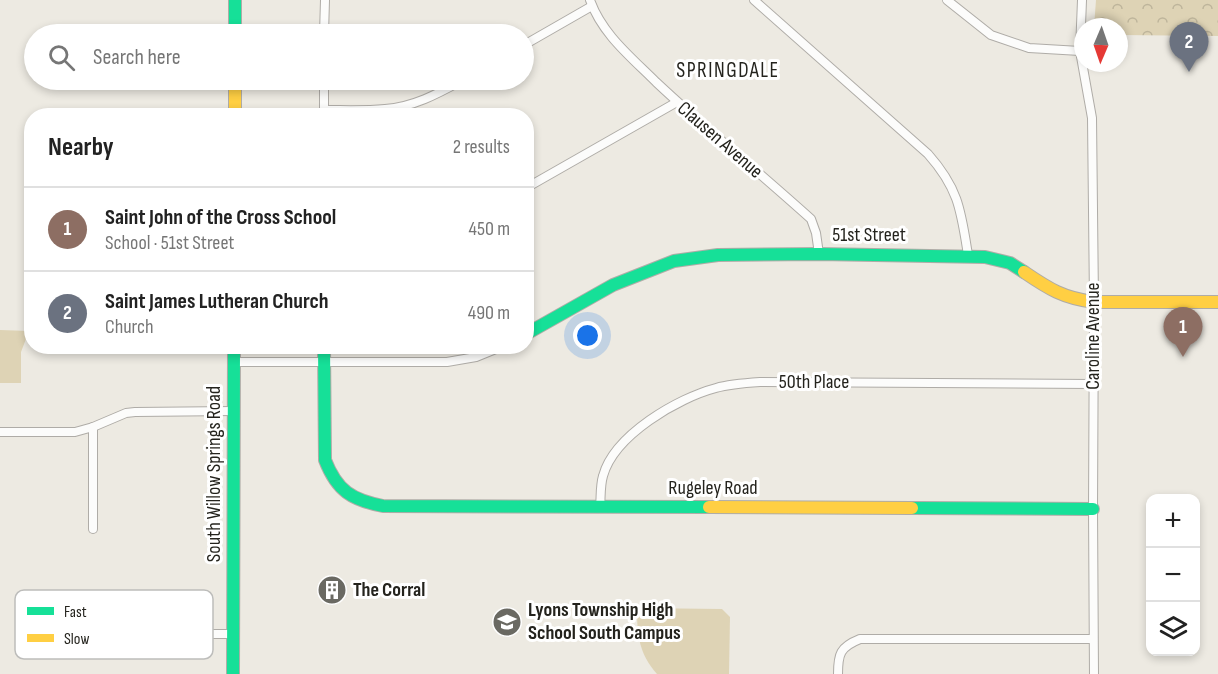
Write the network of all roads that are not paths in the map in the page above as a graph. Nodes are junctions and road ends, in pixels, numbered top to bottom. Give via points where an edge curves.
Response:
1 (235, 0) edge
2 (324, 0) edge
3 (754, 0) edge
4 (947, 0) edge
5 (1082, 0) edge
6 (591, 3) edge
7 (1081, 18) edge
8 (235, 24) edge
9 (324, 24) edge
10 (534, 39) edge
11 (1074, 51) edge
12 (1084, 72) edge
13 (235, 90) edge
14 (324, 90) edge
15 (445, 90) edge
16 (677, 102) junction
17 (235, 108) edge
18 (324, 108) edge
19 (392, 108) edge
20 (534, 184) edge
21 (819, 254) junction
22 (968, 255) junction
23 (1094, 302) junction
24 (1218, 302) edge
25 (534, 329) edge
26 (234, 354) edge
27 (324, 354) edge
28 (483, 354) edge
29 (234, 362) junction
30 (324, 362) junction
31 (1093, 384) junction
32 (234, 411) junction
33 (93, 427) junction
34 (0, 432) edge
35 (600, 508) junction
36 (1093, 509) junction
37 (93, 529) dead end
38 (213, 634) edge
39 (233, 634) junction
40 (1093, 639) junction
41 (233, 674) edge
42 (838, 674) edge
43 (1094, 674) edge

1 - 8 street
2 - 9 street
3 - 22 street via 939,166 957,198
4 - 11 street via 991,35 1029,48
5 - 7 street, Caroline Avenue
6 - 10 street
6 - 16 street, Clausen Avenue via 604,28
12 - 23 street, Caroline Avenue via 1092,118
13 - 17 street
14 - 18 street
15 - 19 street
16 - 20 street
16 - 21 street, Clausen Avenue via 811,219
21 - 22 street, 51st Street
21 - 25 street, 51st Street via 718,255 674,261 613,285
22 - 23 street, 51st Street via 1011,263 1051,290
23 - 24 street, 51st Street
23 - 31 street, Caroline Avenue
26 - 29 street, South Willow Springs Road
27 - 30 street
28 - 30 street via 447,362
29 - 30 street
29 - 32 street, South Willow Springs Road
30 - 35 street, Rugeley Road via 325,460 347,495 383,506
31 - 35 street, 50th Place via 761,382 716,388 655,415 619,448 603,474
31 - 36 street, Caroline Avenue
32 - 33 street via 126,413
32 - 39 street, South Willow Springs Road
33 - 34 street via 75,432
33 - 37 street
35 - 36 street, Rugeley Road
36 - 40 street, Caroline Avenue
38 - 39 street
39 - 41 street, South Willow Springs Road
40 - 42 street via 860,639 839,654
40 - 43 street, Caroline Avenue

